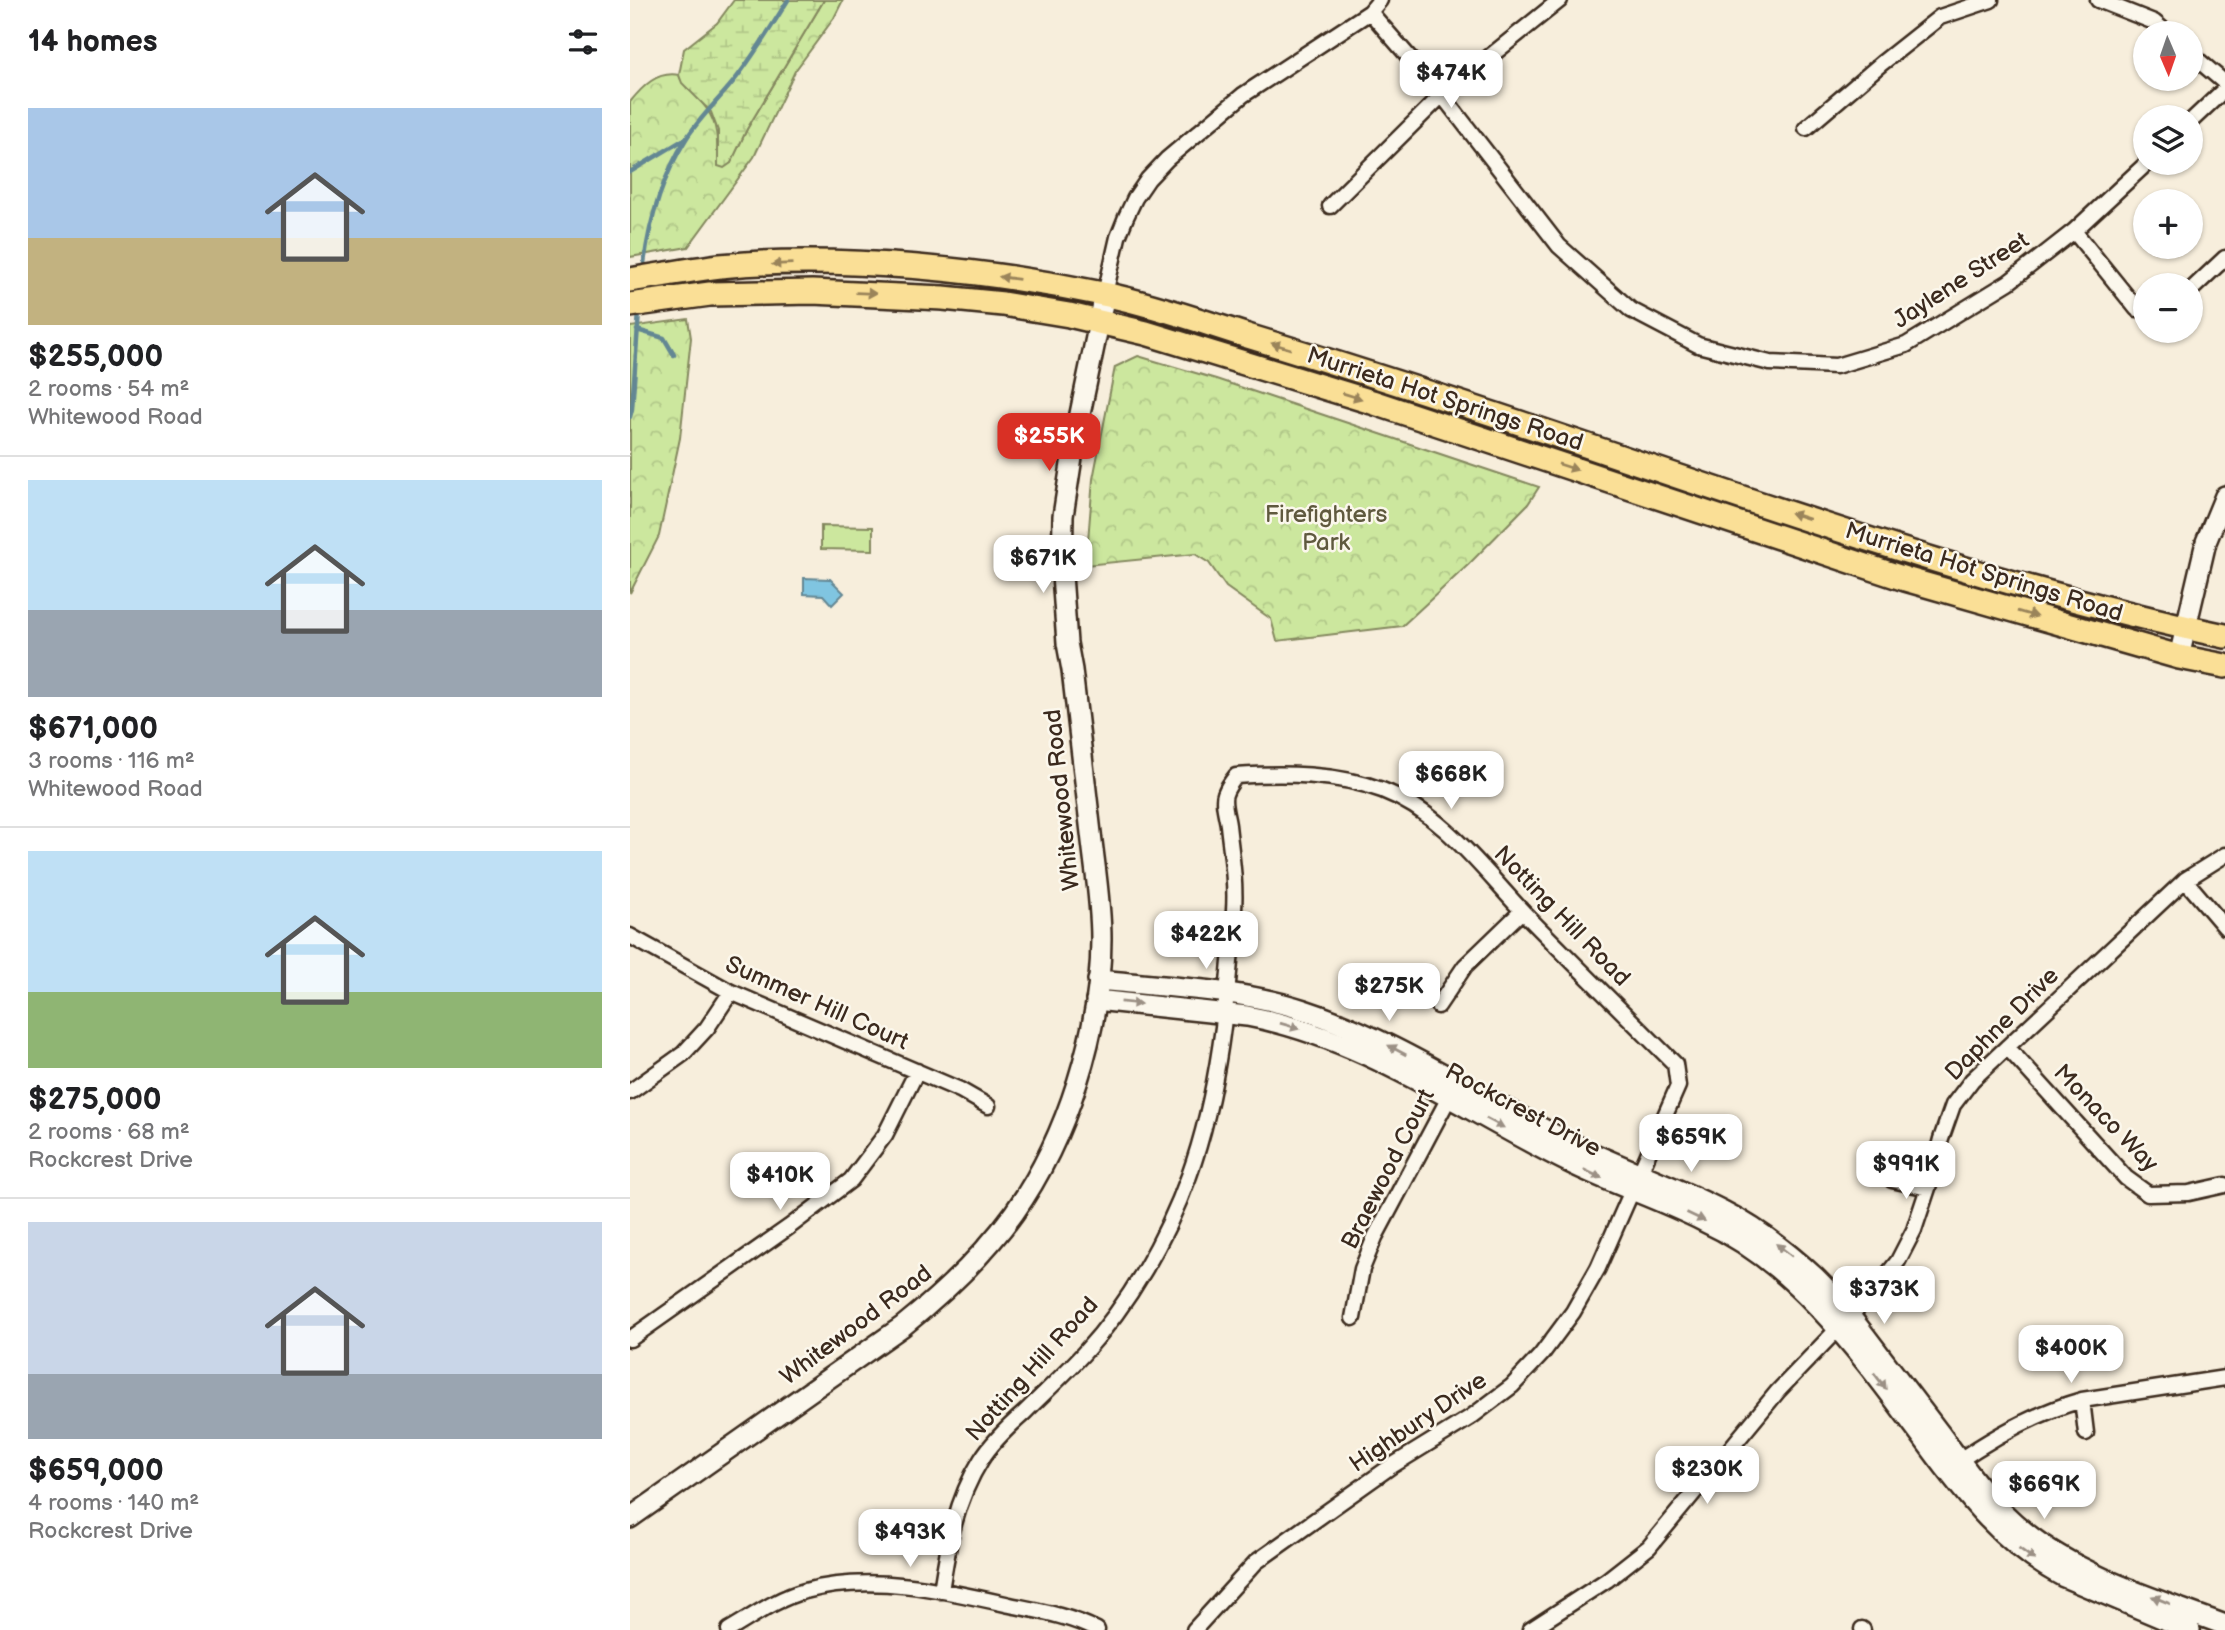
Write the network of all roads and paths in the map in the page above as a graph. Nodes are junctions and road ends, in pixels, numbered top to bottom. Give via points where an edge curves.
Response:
1 (1380, 0) edge
2 (1560, 0) edge
3 (1991, 0) edge
4 (2098, 0) edge
5 (1370, 12) junction
6 (2151, 21) edge
7 (2203, 64) edge
8 (2225, 83) edge
9 (2225, 89) edge
10 (1442, 95) junction
11 (2203, 110) edge
12 (1806, 128) dead end
13 (2134, 175) edge
14 (1329, 206) dead end
15 (2074, 231) junction
16 (2225, 258) edge
17 (2203, 279) edge
18 (630, 280) edge
19 (1105, 294) junction
20 (2133, 304) edge
21 (630, 305) edge
22 (1100, 322) junction
23 (2225, 496) edge
24 (1775, 534) junction
25 (1931, 559) junction
26 (2186, 628) junction
27 (2225, 636) edge
28 (2179, 657) junction
29 (2225, 666) edge
30 (2225, 855) edge
31 (2185, 880) junction
32 (1522, 911) junction
33 (2225, 927) edge
34 (630, 936) edge
35 (1097, 990) junction
36 (731, 992) junction
37 (1225, 1003) junction
38 (1438, 1006) dead end
39 (2007, 1047) junction
40 (916, 1072) junction
41 (1453, 1090) junction
42 (630, 1092) edge
43 (988, 1107) dead end
44 (1892, 1180) dead end
45 (1636, 1183) junction
46 (2225, 1185) edge
47 (1928, 1188) junction
48 (1353, 1318) dead end
49 (1844, 1322) junction
50 (630, 1339) edge
51 (2225, 1378) edge
52 (2082, 1400) junction
53 (2086, 1433) dead end
54 (1953, 1465) junction
55 (630, 1518) edge
56 (941, 1591) junction
57 (2225, 1625) edge
58 (729, 1630) edge
59 (1097, 1630) edge
60 (1194, 1630) edge
61 (1530, 1630) edge
62 (2190, 1630) edge

1 - 5 street, Whitewood Road
2 - 10 street
3 - 12 street via 1940,18
4 - 6 street
5 - 10 street, Jaylene Street
5 - 19 street, Whitewood Road via 1243,95 1148,179 1118,237
7 - 8 street
9 - 11 street
10 - 14 street
10 - 15 street, Jaylene Street via 1559,246 1631,310 1698,345 1770,363 1836,366 1906,345 2009,282
13 - 15 street, Jaylene Street
15 - 20 street
16 - 17 street
19 -> 18 main road, Murrieta Hot Springs Road via 1003,277 879,265 723,266
19 - 22 street, Whitewood Road
25 -> 19 main road, Murrieta Hot Springs Road via 1387,379
21 -> 22 main road, Murrieta Hot Springs Road via 758,292 876,293 1003,304
22 -> 24 main road, Murrieta Hot Springs Road via 1372,402
22 - 35 street, Whitewood Road via 1063,516 1062,575 1096,872 1101,938
23 - 26 street via 2206,542
24 - 25 main road via 1793,533 1901,566 1922,567
24 -> 28 main road, Murrieta Hot Springs Road via 1905,579
25 - 26 main road, Murrieta Hot Springs Road
26 - 27 main road, Murrieta Hot Springs Road
26 - 28 street
28 - 29 main road, Murrieta Hot Springs Road
30 - 31 street, Daphne Drive
31 - 33 street
31 - 39 street, Daphne Drive
32 - 37 street, Notting Hill Road via 1437,822 1384,791 1354,781 1282,774 1236,776 1224,795 1235,906
32 - 38 street via 1465,966
32 - 45 street, Notting Hill Road via 1675,1064 1678,1086
34 - 36 street, Summer Hill Court
35 - 37 street, Rockcrest Drive
35 - 55 street, Whitewood Road via 1092,1033 1064,1118 1015,1212 980,1256 903,1326
36 - 40 street, Summer Hill Court
36 - 42 street via 683,1054
37 - 41 street, Rockcrest Drive via 1321,1035
37 - 56 street, Notting Hill Road via 1208,1112 1174,1211 1132,1288 1086,1351 982,1457 955,1517
39 - 46 street, Monaco Way via 2126,1178 2148,1194 2189,1193
39 - 47 street, Daphne Drive via 1953,1105
40 - 43 street, Summer Hill Court
40 - 50 street via 885,1135 851,1180
41 - 45 street, Rockcrest Drive via 1566,1161
41 - 48 street, Braewood Court via 1375,1237
44 - 47 street
45 - 49 street, Rockcrest Drive via 1725,1212 1759,1232 1811,1273
45 - 60 street, Highbury Drive via 1598,1268 1541,1355 1471,1417 1390,1467 1256,1562
47 - 49 street, Daphne Drive via 1898,1261
49 - 54 street, Rockcrest Drive via 1855,1348
49 - 61 street, Daphne Drive via 1778,1391 1649,1547
51 - 52 street
52 - 53 street
52 - 54 street via 2023,1423
57 -> 54 street, Rockcrest Drive via 2088,1571 2045,1548
54 -> 62 street, Rockcrest Drive via 1980,1512 2044,1567
56 - 58 street via 883,1583 839,1584 803,1591
56 - 59 street via 1054,1614

